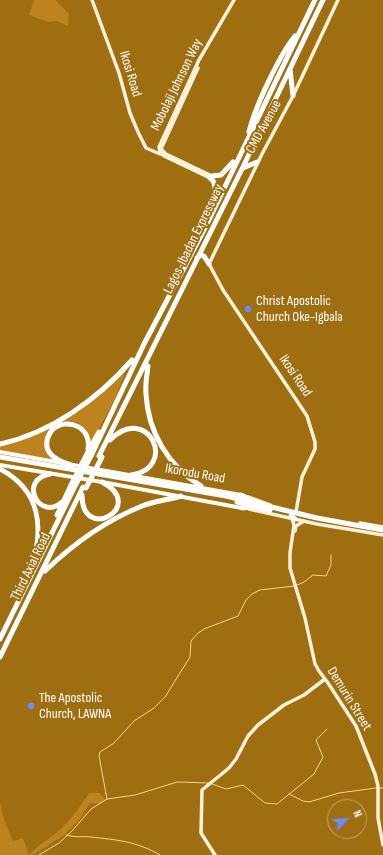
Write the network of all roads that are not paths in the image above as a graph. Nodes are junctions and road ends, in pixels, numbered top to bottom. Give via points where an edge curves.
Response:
1 (92, 0) edge
2 (236, 0) edge
3 (315, 0) edge
4 (323, 0) edge
5 (338, 0) edge
6 (302, 29) junction
7 (308, 30) junction
8 (291, 66) junction
9 (292, 85) junction
10 (298, 86) junction
11 (293, 96) junction
12 (262, 108) junction
13 (268, 115) junction
14 (247, 139) junction
15 (151, 150) junction
16 (161, 151) junction
17 (240, 153) junction
18 (258, 162) junction
19 (242, 169) junction
20 (211, 177) junction
21 (206, 226) junction
22 (197, 242) junction
23 (196, 259) junction
24 (209, 264) junction
25 (144, 344) junction
26 (152, 351) junction
27 (132, 360) junction
28 (148, 366) junction
29 (110, 440) junction
30 (0, 444) edge
31 (0, 452) edge
32 (90, 453) junction
33 (100, 456) junction
34 (0, 457) edge
35 (0, 460) edge
36 (0, 465) edge
37 (71, 465) junction
38 (0, 469) edge
39 (50, 474) junction
40 (131, 475) junction
41 (102, 482) junction
42 (73, 485) junction
43 (201, 486) junction
44 (84, 488) junction
45 (82, 495) junction
46 (241, 495) junction
47 (66, 496) junction
48 (181, 496) junction
49 (257, 505) junction
50 (242, 508) junction
51 (296, 512) junction
52 (293, 518) junction
53 (304, 521) junction
54 (383, 531) edge
55 (30, 571) junction
56 (45, 571) junction
57 (35, 586) junction
58 (296, 586) junction
59 (23, 591) junction
60 (0, 639) edge
61 (0, 657) edge
62 (325, 679) junction
63 (379, 787) junction
64 (381, 823) edge
65 (383, 834) edge
66 (383, 845) edge
67 (215, 855) edge

1 - 15 street, Ikosi Road via 119,73 132,119 145,146
2 - 16 street, Mobolaji Johnson Way via 201,62
2 - 16 street, Mobolaji Johnson Way via 199,60 160,143
3 - 6 highway, Lagos-Ibadan Expressway
4 - 7 highway, Lagos-Ibadan Expressway
5 - 10 street, CMD Avenue
6 - 7 highway
6 - 12 highway, Lagos-Ibadan Expressway
6 - 14 highway via 286,48 256,111
7 - 8 highway, Lagos-Ibadan Expressway
8 - 9 highway
8 - 13 highway, Lagos-Ibadan Expressway
9 - 10 highway
9 - 11 highway
10 - 11 street, CMD Avenue
11 - 18 street, CMD Avenue
12 - 13 highway via 268,106
12 - 14 highway, Lagos-Ibadan Expressway
13 - 19 highway, Lagos-Ibadan Expressway
14 - 17 highway, Lagos-Ibadan Expressway
15 - 16 street
15 - 16 street
16 - 20 street
17 - 20 highway via 225,172
17 - 21 highway, Lagos-Ibadan Expressway
18 - 19 highway
18 - 24 street, CMD Avenue
19 - 23 highway, Lagos-Ibadan Expressway
20 - 21 highway via 215,187
21 - 22 highway, Lagos-Ibadan Expressway
21 - 22 highway via 195,231
22 - 25 highway, Lagos-Ibadan Expressway
23 - 24 highway via 202,256
23 - 26 highway, Lagos-Ibadan Expressway
24 - 51 street, Ikosi Road via 223,290 305,410 310,423 315,449 302,477
25 - 27 highway
25 - 32 highway, Lagos-Ibadan Expressway
26 - 28 highway
26 - 33 highway, Lagos-Ibadan Expressway
27 - 30 highway via 106,387 77,409 35,432
27 - 32 highway
28 - 29 highway
28 - 43 highway via 146,392 148,413 154,431 173,463 185,476
29 - 33 highway
29 - 40 highway via 119,432 132,427 144,431 154,442 156,455 153,464 144,471
31 - 37 main road, Ikorodu Road
32 - 37 highway via 83,430 69,423 56,427 48,439 48,449 55,459
32 - 42 highway, Lagos-Ibadan Expressway, bridge
33 - 44 highway, Lagos-Ibadan Expressway
34 - 49 highway, Ikorodu Road
35 - 49 highway, Ikorodu Road
36 - 39 main road, Ikorodu Road
37 - 40 main road, Ikorodu Road
38 - 55 highway via 23,486 35,507 39,530
39 - 41 main road, Ikorodu Road
39 - 47 highway via 36,481 33,492 36,500 42,505 52,507
40 - 43 main road, Ikorodu Road
41 - 45 highway via 113,488 118,497 118,505 112,514 99,519 90,516 83,507
41 - 48 main road, Ikorodu Road
42 - 47 highway
42 - 59 highway, Third Axial Road
43 - 46 main road, Ikorodu Road
44 - 45 highway
44 - 57 highway, Third Axial Road
45 - 56 highway
46 - 49 highway
46 - 51 street, Ikorodu Road
47 - 55 highway
48 - 50 main road, Ikorodu Road
48 - 56 highway via 141,506 103,525 69,549
49 - 50 highway
49 - 52 highway, Ikorodu Road
49 - 54 highway, Ikorodu Road
50 - 52 street, Ikorodu Road
51 - 54 street, Ikorodu Road
52 - 53 street, Ikorodu Road
52 - 54 highway, Ikorodu Road
52 - 58 street, Demurin Street via 290,561
53 - 54 street, Ikorodu Road
53 - 58 street, Demurin Street via 296,526 292,548 291,561
55 - 59 highway
56 - 57 highway
57 - 61 highway, Third Axial Road
58 - 62 street, Demurin Street via 317,668
58 - 63 street, Demurin Street via 319,667 361,730 377,773
59 - 60 highway, Third Axial Road
62 - 63 street, Demurin Street via 359,731
62 - 67 street via 304,695 282,706 252,730 234,763 202,790 200,830
63 - 64 street, Demurin Street
64 - 65 street, Demurin Street
64 - 66 street, Demurin Street

